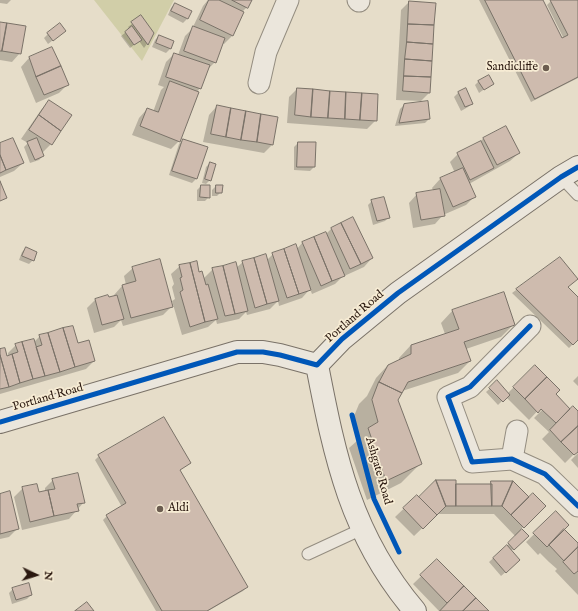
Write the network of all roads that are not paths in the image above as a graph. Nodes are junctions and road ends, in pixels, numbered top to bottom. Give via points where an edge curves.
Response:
1 (288, 0) edge
2 (259, 83) dead end
3 (569, 172) edge
4 (578, 195) edge
5 (530, 326) dead end
6 (317, 365) junction
7 (0, 422) edge
8 (517, 431) dead end
9 (512, 459) junction
10 (578, 506) edge
11 (362, 529) junction
12 (308, 554) dead end
13 (415, 611) edge

1 - 2 street via 266,52
3 - 4 lane
3 - 6 street, Portland Road via 398,293 342,339
5 - 9 street via 470,387 448,397 472,462
6 - 7 street, Portland Road via 263,352 237,352
6 - 11 street via 340,473
8 - 9 street
9 - 10 street via 545,474
11 - 12 lane
11 - 13 street via 380,564

